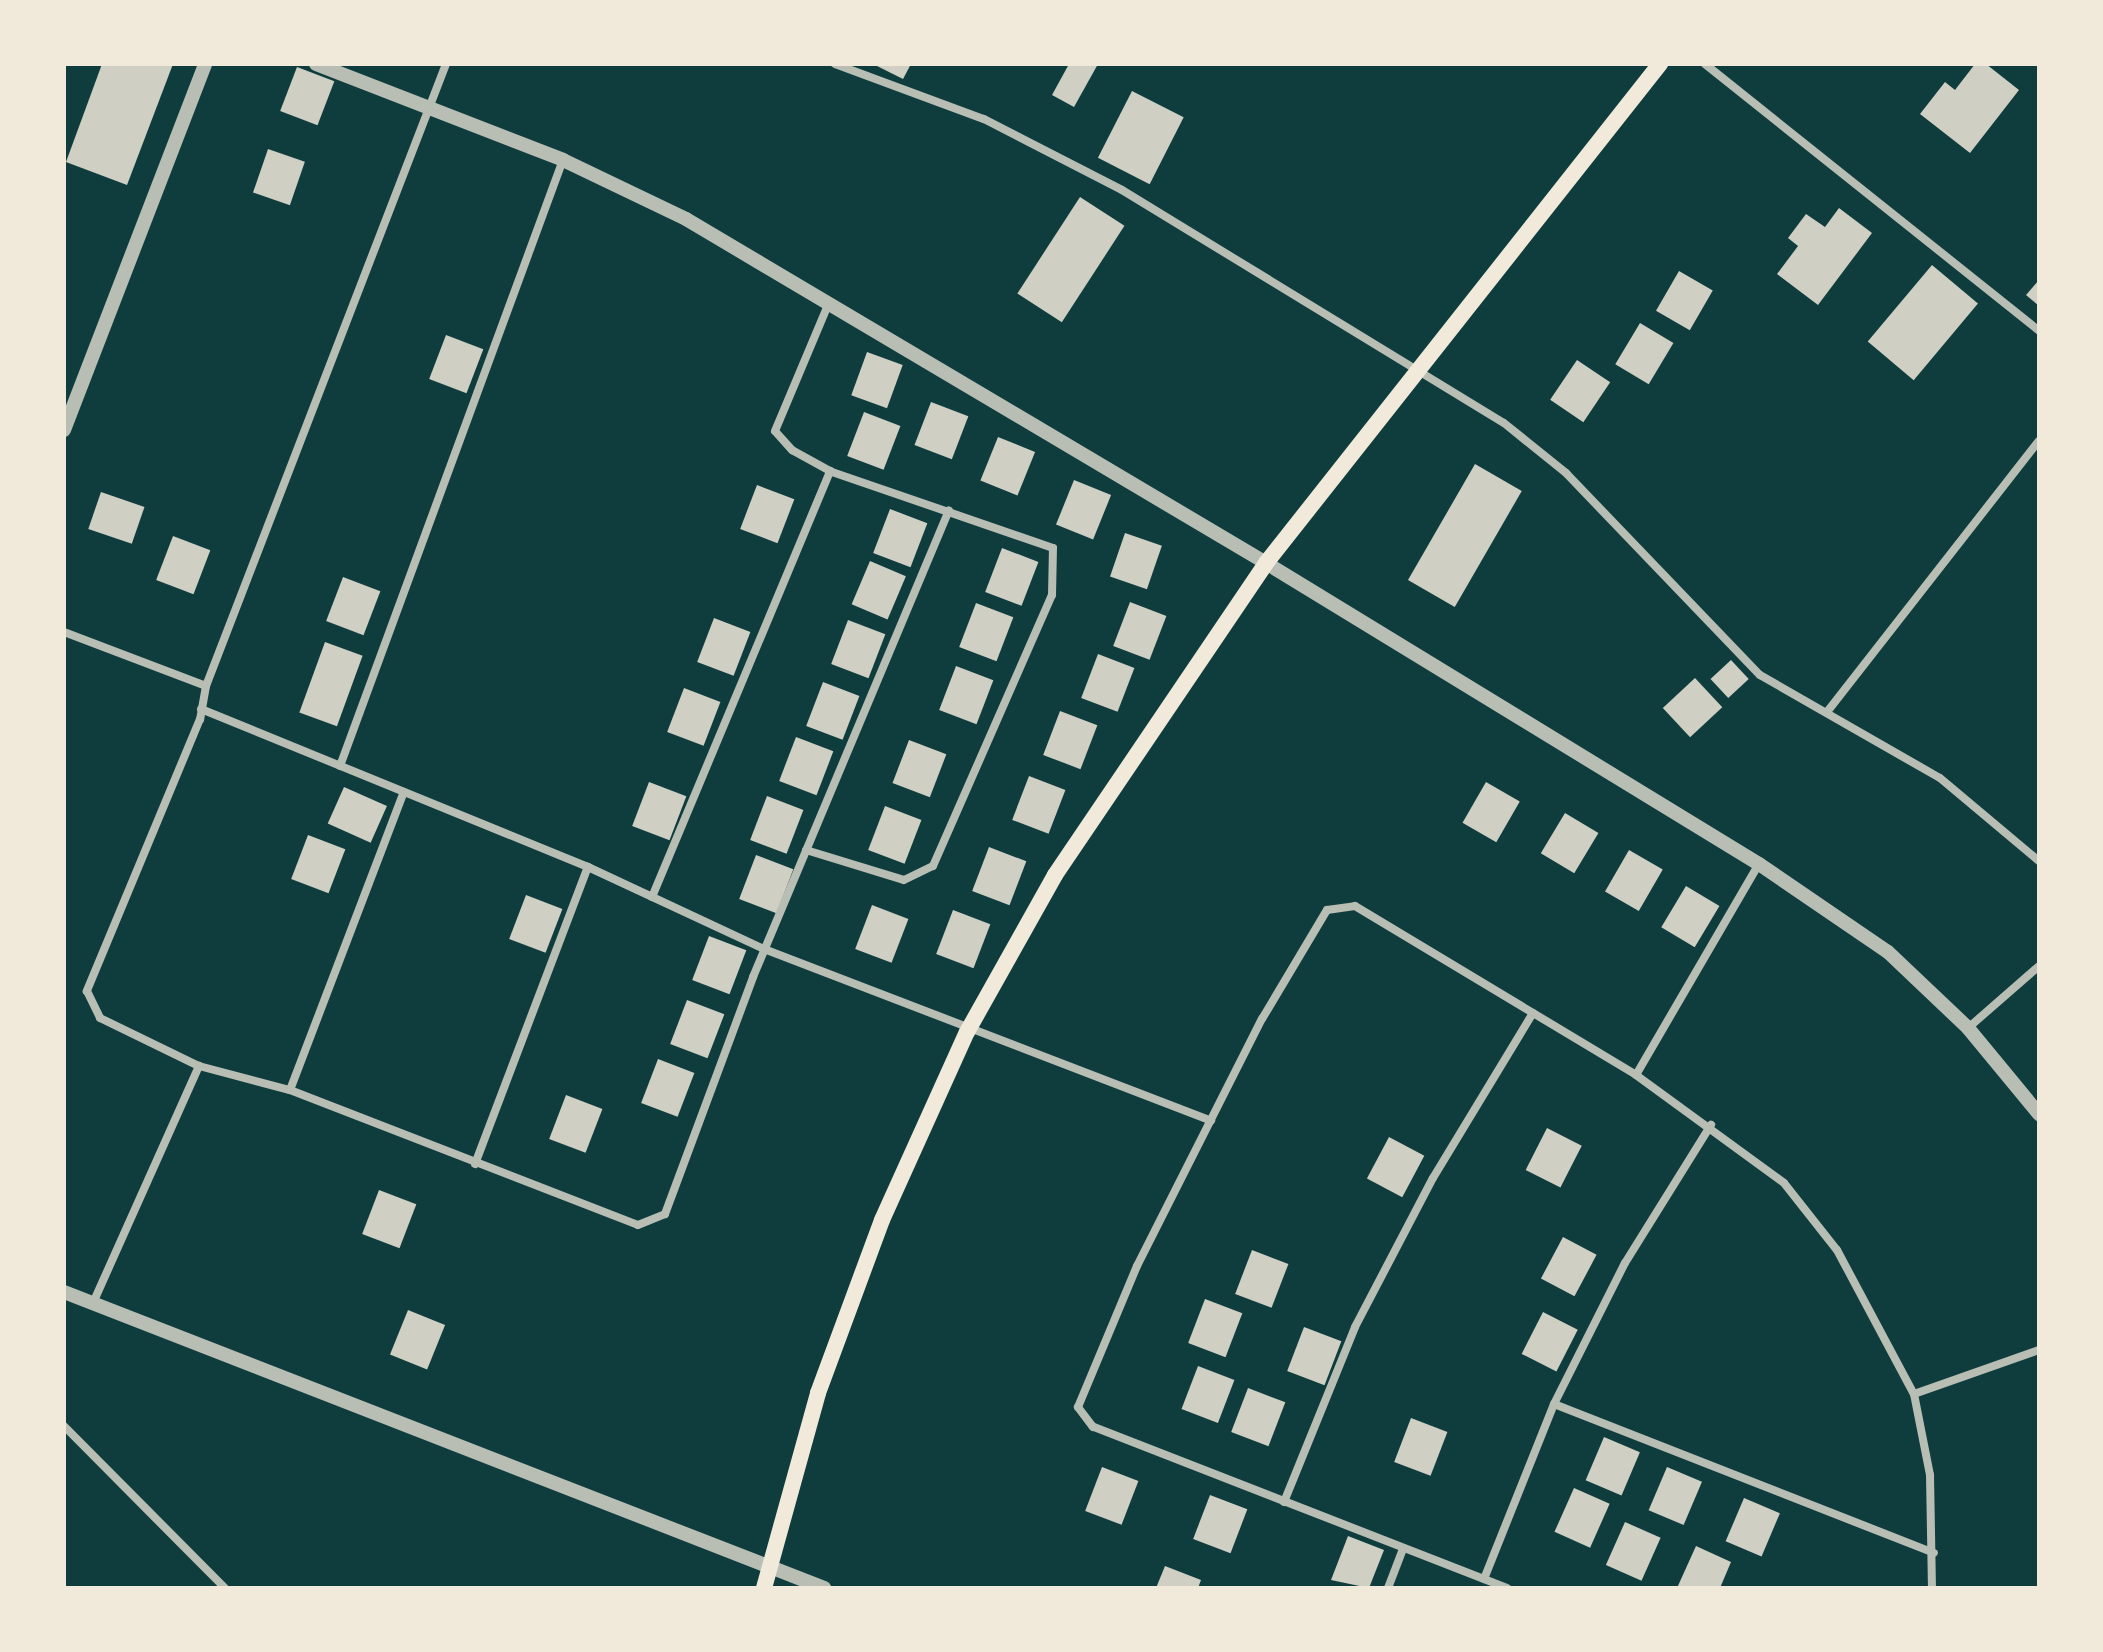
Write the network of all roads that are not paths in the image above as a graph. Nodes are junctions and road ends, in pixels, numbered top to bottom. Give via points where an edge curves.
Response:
1 (205, 64) edge
2 (316, 64) edge
3 (446, 64) edge
4 (835, 64) edge
5 (1660, 64) edge
6 (1705, 64) edge
7 (429, 108) junction
8 (563, 160) junction
9 (828, 305) junction
10 (2039, 331) edge
11 (1418, 373) junction
12 (64, 430) edge
13 (2039, 441) edge
14 (830, 471) junction
15 (949, 510) junction
16 (1266, 563) junction
17 (64, 632) edge
18 (206, 686) junction
19 (201, 709) junction
20 (1827, 712) junction
21 (340, 766) junction
22 (404, 792) junction
23 (806, 850) junction
24 (2039, 861) edge
25 (1759, 864) junction
26 (588, 867) junction
27 (652, 897) junction
28 (764, 949) junction
29 (2039, 966) edge
30 (1533, 1013) junction
31 (969, 1028) junction
32 (1968, 1028) junction
33 (199, 1066) junction
34 (1636, 1075) junction
35 (290, 1090) junction
36 (2039, 1114) edge
37 (1211, 1121) junction
38 (1711, 1125) junction
39 (475, 1164) junction
40 (64, 1292) edge
41 (93, 1303) junction
42 (2039, 1350) edge
43 (1914, 1394) junction
44 (1554, 1404) junction
45 (64, 1426) edge
46 (1284, 1502) junction
47 (1403, 1549) junction
48 (1934, 1553) junction
49 (768, 1567) junction
50 (1484, 1579) junction
51 (225, 1588) edge
52 (764, 1588) edge
53 (824, 1588) edge
54 (1388, 1588) edge
55 (1507, 1588) edge
56 (1932, 1588) edge

1 - 12 street
2 - 7 street
3 - 7 street
4 - 11 street via 984,119 1122,190
5 - 11 main road
6 - 10 street
7 - 8 street
7 - 18 street
8 - 9 street via 686,219
8 - 21 street
9 - 14 street via 775,431 792,450
9 - 16 street
11 - 16 main road
11 - 20 street via 1504,423 1566,473 1760,675
13 - 20 street
14 - 15 street
14 - 27 street
15 - 23 street
15 - 23 street via 1053,548 1052,595 933,866 904,880
16 - 25 street
16 - 31 main road via 1055,875
17 - 18 street
18 - 19 street
19 - 21 street
19 - 33 street via 87,991 100,1018
20 - 24 street via 1940,778
21 - 22 street
22 - 26 street
22 - 35 street
23 - 28 street
25 - 32 street via 1888,952
25 - 34 street
26 - 27 street
26 - 39 street
27 - 28 street
28 - 31 street
28 - 39 street via 665,1214 638,1225
29 - 32 street
30 - 34 street
30 - 37 street via 1355,906 1327,910
30 - 46 street via 1433,1178 1355,1327
31 - 37 street
31 - 49 main road via 882,1220 818,1393
32 - 36 street
33 - 35 street
33 - 41 street
34 - 38 street
35 - 39 street
37 - 46 street via 1137,1266 1078,1407 1093,1427
38 - 43 street via 1784,1183 1837,1250
38 - 44 street via 1625,1263
40 - 41 street
41 - 49 street
42 - 43 street
43 - 48 street via 1930,1475
44 - 48 street
44 - 50 street
45 - 51 street
46 - 47 street
47 - 50 street
47 - 54 street
48 - 56 street
49 - 52 main road
49 - 53 street
50 - 55 street

